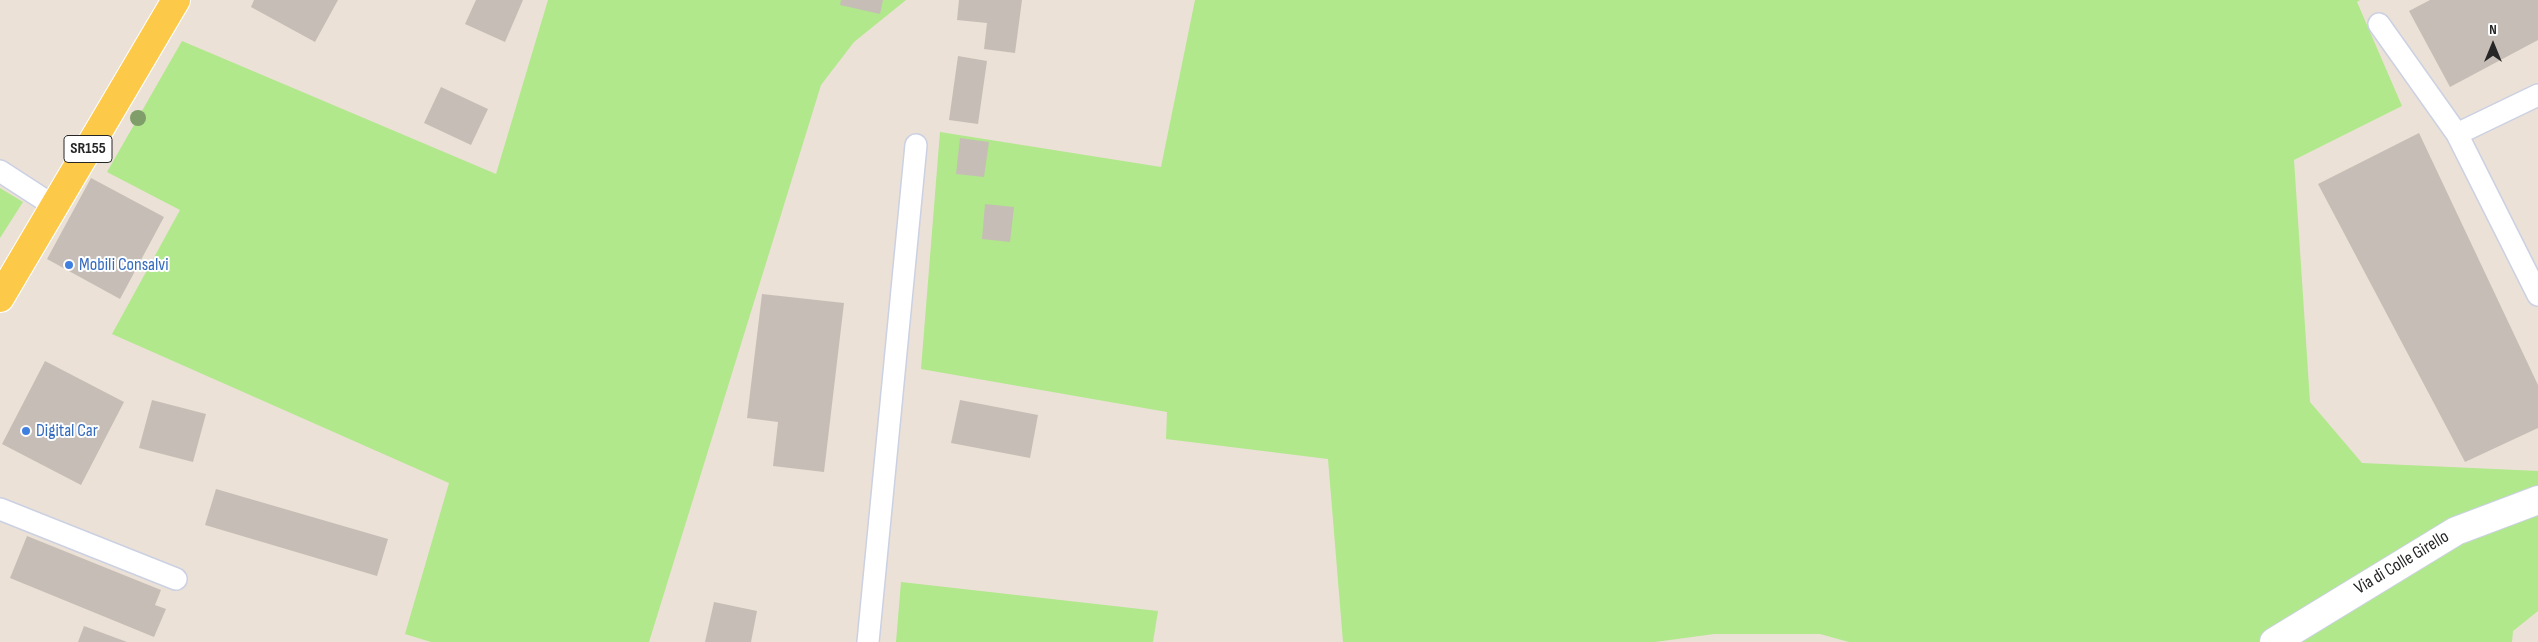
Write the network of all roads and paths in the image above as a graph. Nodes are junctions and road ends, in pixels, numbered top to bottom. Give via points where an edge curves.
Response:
1 (176, 0) edge
2 (2378, 24) dead end
3 (2538, 95) edge
4 (2457, 134) junction
5 (916, 145) dead end
6 (0, 171) edge
7 (54, 206) junction
8 (2538, 295) edge
9 (0, 298) edge
10 (2538, 500) edge
11 (0, 509) edge
12 (176, 579) dead end
13 (868, 642) edge
14 (2274, 642) edge

1 - 7 main road, SR155
2 - 4 lane
3 - 4 lane
4 - 8 lane
5 - 13 lane
6 - 7 lane
7 - 9 main road, SR155
10 - 14 street, Via di Colle Girello via 2456,530
11 - 12 lane

